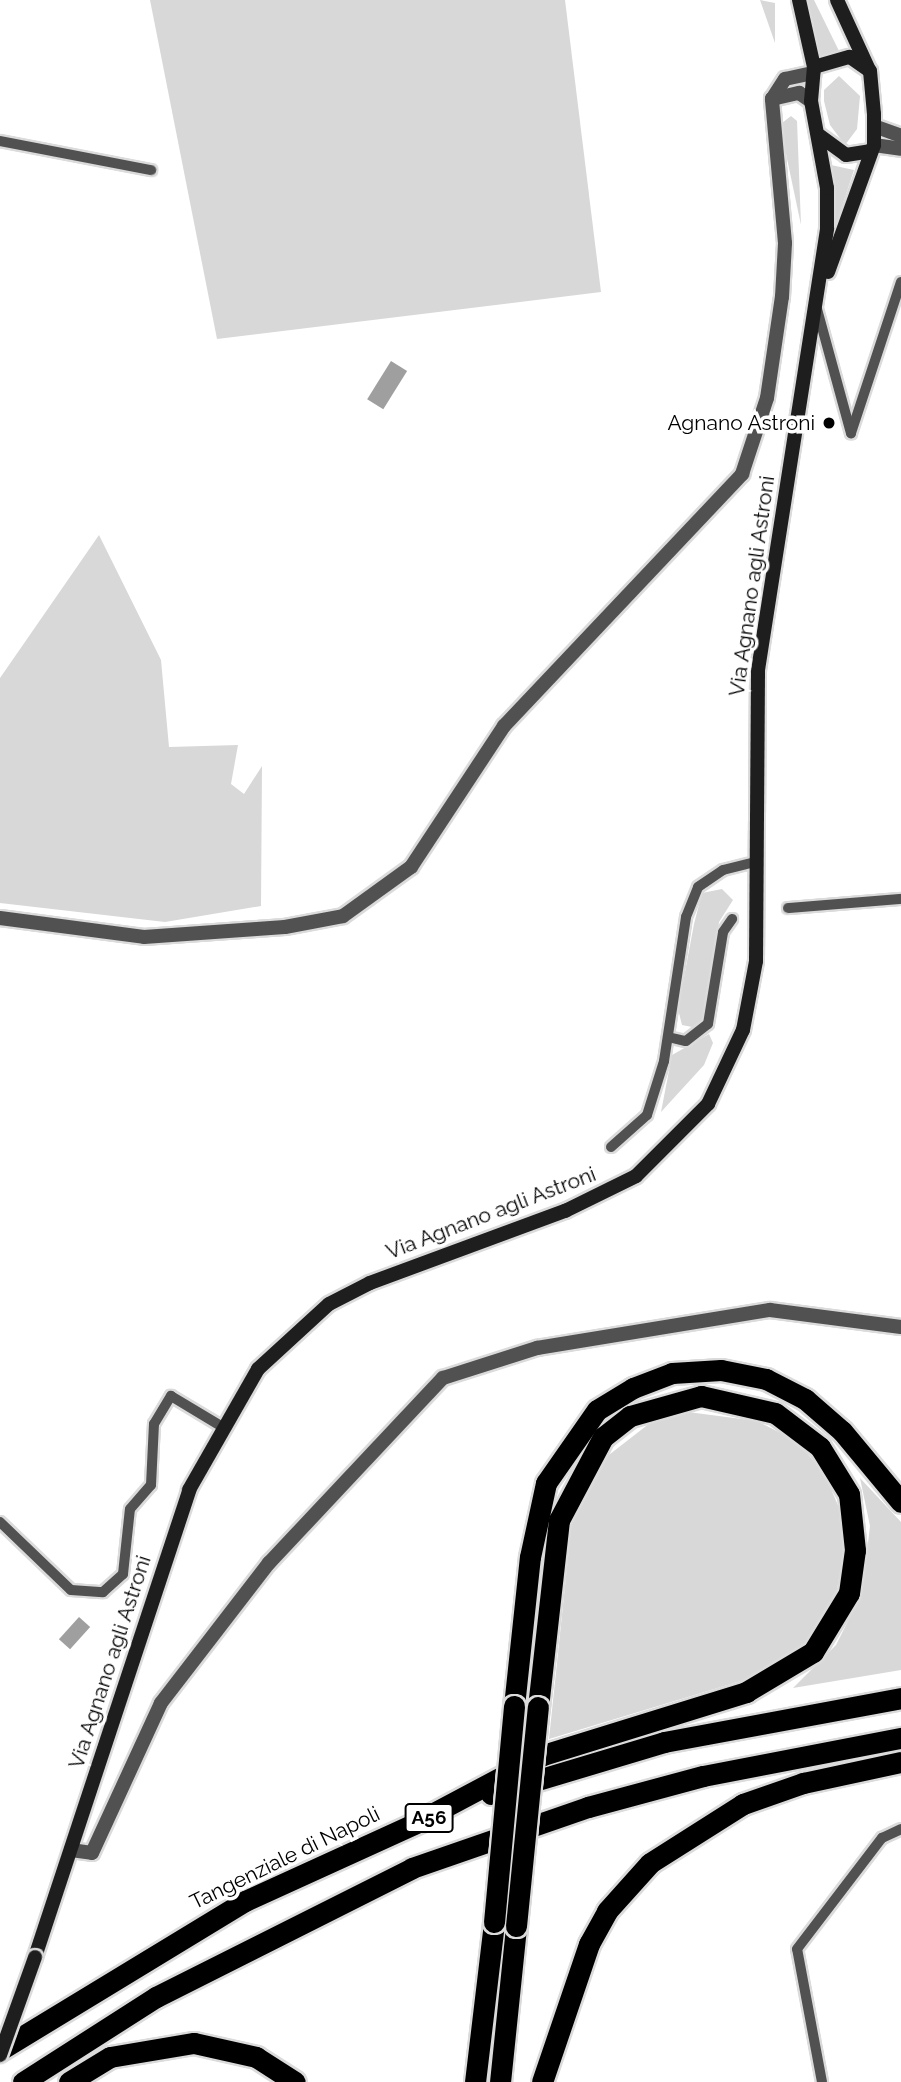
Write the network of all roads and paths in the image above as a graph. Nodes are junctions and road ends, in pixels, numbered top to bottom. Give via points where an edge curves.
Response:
1 (799, 0) edge
2 (837, 0) edge
3 (814, 70) junction
4 (870, 71) junction
5 (772, 99) junction
6 (811, 101) junction
7 (874, 126) junction
8 (820, 136) junction
9 (901, 136) edge
10 (0, 141) edge
11 (872, 148) junction
12 (901, 149) edge
13 (151, 170) dead end
14 (901, 282) edge
15 (821, 290) junction
16 (817, 309) junction
17 (754, 862) junction
18 (901, 899) edge
19 (788, 908) dead end
20 (0, 918) edge
21 (732, 919) dead end
22 (668, 1037) junction
23 (611, 1147) dead end
24 (901, 1327) edge
25 (221, 1426) junction
26 (901, 1503) edge
27 (0, 1522) edge
28 (901, 1698) edge
29 (901, 1738) edge
30 (901, 1762) edge
31 (413, 1824) junction
32 (901, 1829) edge
33 (71, 1850) junction
34 (0, 2052) edge
35 (23, 2082) edge
36 (69, 2082) edge
37 (295, 2082) edge
38 (475, 2082) edge
39 (500, 2082) edge
40 (542, 2082) edge
41 (822, 2082) edge

1 - 3 street
2 - 4 street
3 - 4 street via 850,57
3 - 5 street via 785,79
3 - 6 street
4 - 7 street
5 - 6 street via 799,93
5 - 20 street, Via Agnano agli Astroni via 785,243 782,297 767,398 741,474 504,726 411,867 343,916 285,927 144,937
6 - 8 street
7 - 9 street
7 - 11 street
8 - 11 street via 846,155
8 - 15 street via 827,188
10 - 13 lane
11 - 12 street
11 - 15 street
14 - 16 lane via 851,433
15 - 16 street, Via Agnano agli Astroni
16 - 17 street, Via Agnano agli Astroni via 758,670
17 - 22 lane via 723,870 698,887 686,917
17 - 25 street, Via Agnano agli Astroni via 756,961 743,1030 708,1104 667,1149 604,1194 329,1304 258,1369
18 - 19 lane
21 - 22 lane via 723,932 708,1024 687,1041
22 - 23 lane via 646,1115
24 - 33 street via 770,1310 537,1348 443,1378 269,1563 161,1703 92,1853
25 - 27 lane via 170,1396 154,1424 151,1485 130,1509 123,1574 103,1592 71,1590
25 - 33 street, Via Agnano agli Astroni via 189,1490
26 - 38 highway, bridge via 842,1431 805,1399 766,1379 721,1370 672,1373 633,1388 597,1410 546,1483 535,1525
28 - 31 highway, Tangenziale di Napoli / A56 via 664,1742
29 - 35 highway, A56 via 614,1800 412,1868 167,1991
30 - 40 highway via 803,1783 743,1804 650,1863 607,1911 589,1944
31 - 34 highway, Tangenziale di Napoli / A56 via 222,1913
31 - 39 highway, bridge via 543,1755 746,1692 813,1652 849,1593 855,1526 836,1469 800,1427 743,1401 701,1396 630,1416 603,1437 559,1520 538,1707 516,1926
32 - 41 lane via 876,1845 797,1949
33 - 34 street, Via Agnano agli Astroni, bridge
36 - 37 highway via 110,2057 194,2043 256,2057

